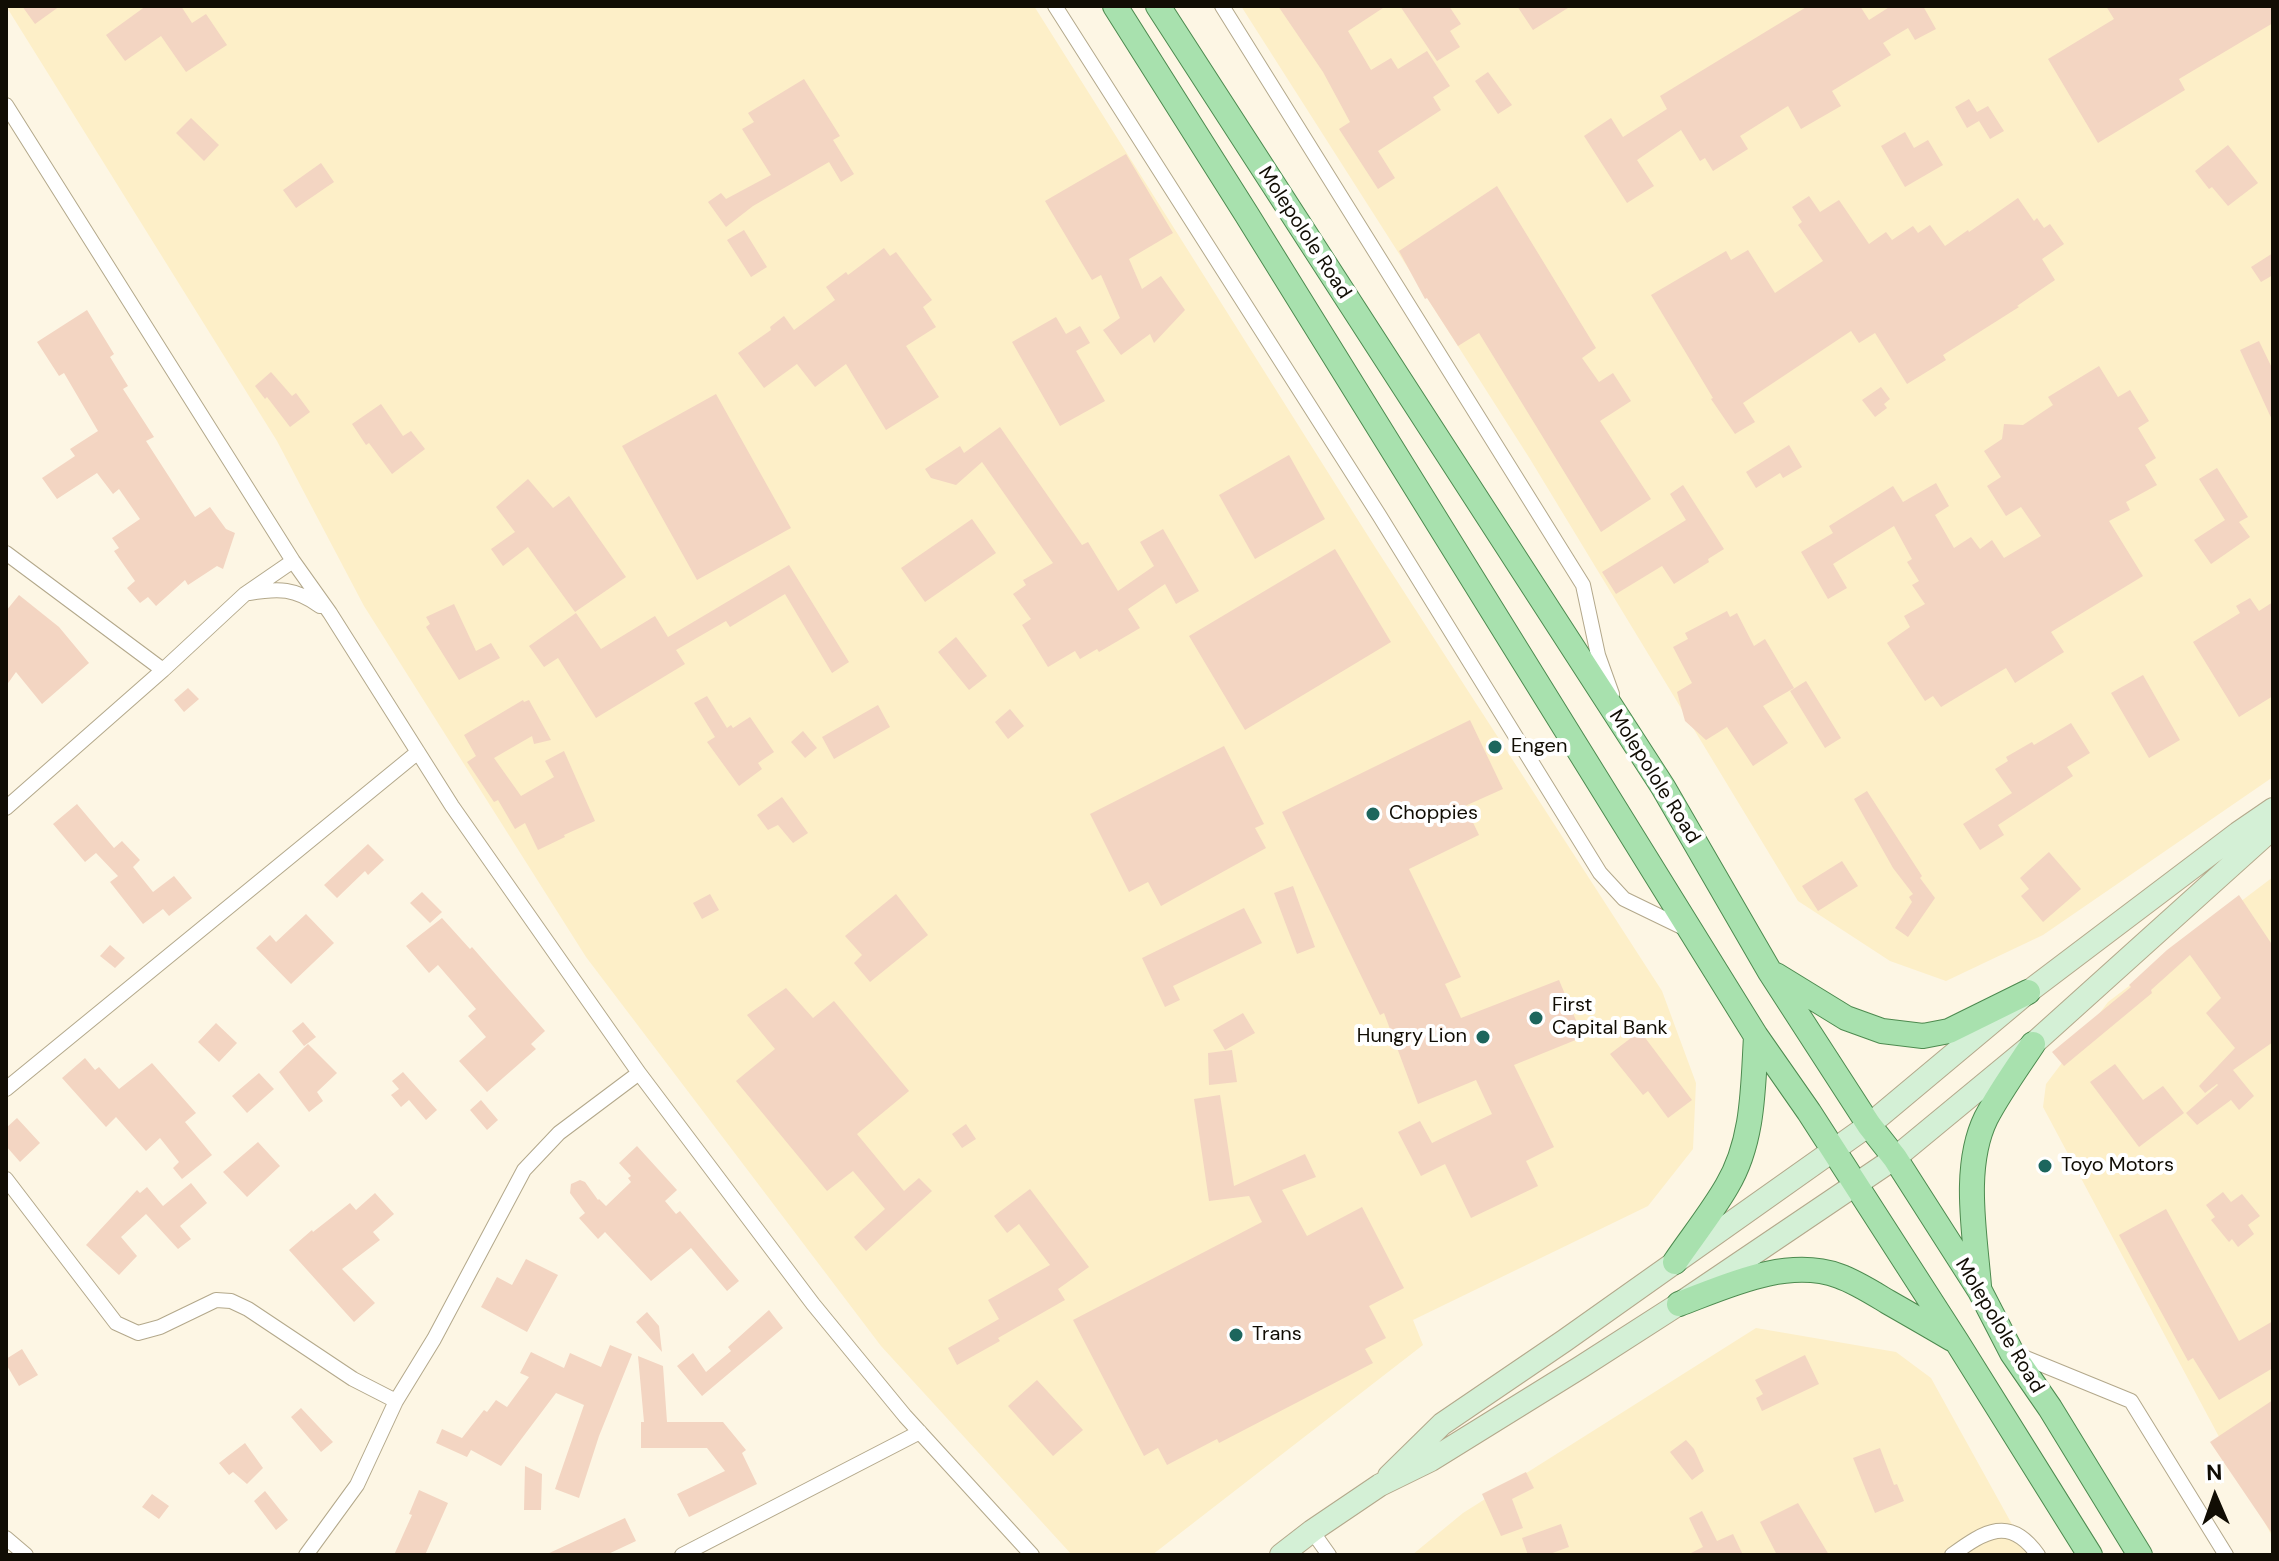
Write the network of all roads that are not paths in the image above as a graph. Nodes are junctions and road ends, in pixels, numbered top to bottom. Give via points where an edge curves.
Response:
1 (1055, 6) edge
2 (1115, 6) edge
3 (1158, 6) edge
4 (1222, 6) edge
5 (6, 105) edge
6 (6, 553) edge
7 (293, 561) junction
8 (245, 594) junction
9 (330, 613) junction
10 (163, 670) junction
11 (1622, 723) junction
12 (418, 752) junction
13 (6, 808) edge
14 (2273, 809) edge
15 (2273, 828) edge
16 (1692, 932) junction
17 (1770, 972) junction
18 (2028, 992) junction
19 (1756, 1036) junction
20 (2033, 1044) junction
21 (639, 1073) junction
22 (6, 1089) edge
23 (1869, 1125) junction
24 (1833, 1150) junction
25 (1895, 1158) junction
26 (6, 1179) edge
27 (1855, 1185) junction
28 (1675, 1262) junction
29 (1980, 1291) junction
30 (1679, 1304) junction
31 (1957, 1342) junction
32 (2012, 1353) junction
33 (396, 1401) junction
34 (920, 1432) junction
35 (1380, 1485) junction
36 (1312, 1531) junction
37 (6, 1538) edge
38 (2082, 1549) edge
39 (26, 1555) edge
40 (306, 1555) edge
41 (682, 1555) edge
42 (1032, 1555) edge
43 (1281, 1555) edge
44 (1329, 1555) edge
45 (1952, 1555) edge
46 (2038, 1555) edge
47 (2140, 1555) edge
48 (2226, 1555) edge

1 - 16 street via 1600,873 1624,899
2 - 16 main road, Molepolole Road
3 - 11 main road, Molepolole Road
4 - 11 street via 1583,585 1598,655
5 - 7 street
6 - 10 street
7 - 8 street
7 - 9 street
8 - 9 street via 291,590
8 - 10 street
9 - 12 street
10 - 13 street
11 - 17 main road, Molepolole Road
12 - 21 street
12 - 22 street
14 - 18 main road
15 - 20 main road
16 - 19 main road, Molepolole Road
17 - 18 main road via 1846,1018 1882,1031 1923,1036 1949,1031
17 - 23 main road, Molepolole Road
18 - 23 main road
19 - 24 main road, Molepolole Road
19 - 28 main road via 1741,1154 1729,1184
20 - 25 main road
20 - 29 main road via 1985,1120 1976,1149 1971,1184
21 - 33 street via 559,1133 524,1170
21 - 34 street via 813,1304
23 - 24 main road
23 - 25 main road, Molepolole Road
24 - 27 main road, Molepolole Road
24 - 28 main road
25 - 27 main road
25 - 29 main road, Molepolole Road
26 - 33 street via 116,1323 138,1333 216,1300 231,1301
27 - 30 main road
27 - 31 main road, Molepolole Road
28 - 35 main road via 1442,1424
29 - 32 main road, Molepolole Road
30 - 31 main road via 1787,1270 1838,1275
30 - 35 main road via 1441,1455
31 - 38 main road, Molepolole Road
32 - 47 main road, Molepolole Road
32 - 48 street via 2131,1401
33 - 40 street via 357,1485
34 - 41 street
34 - 42 street
35 - 36 main road
36 - 43 main road
36 - 44 street
37 - 39 street
45 - 46 street via 1986,1532 2008,1530 2030,1543

